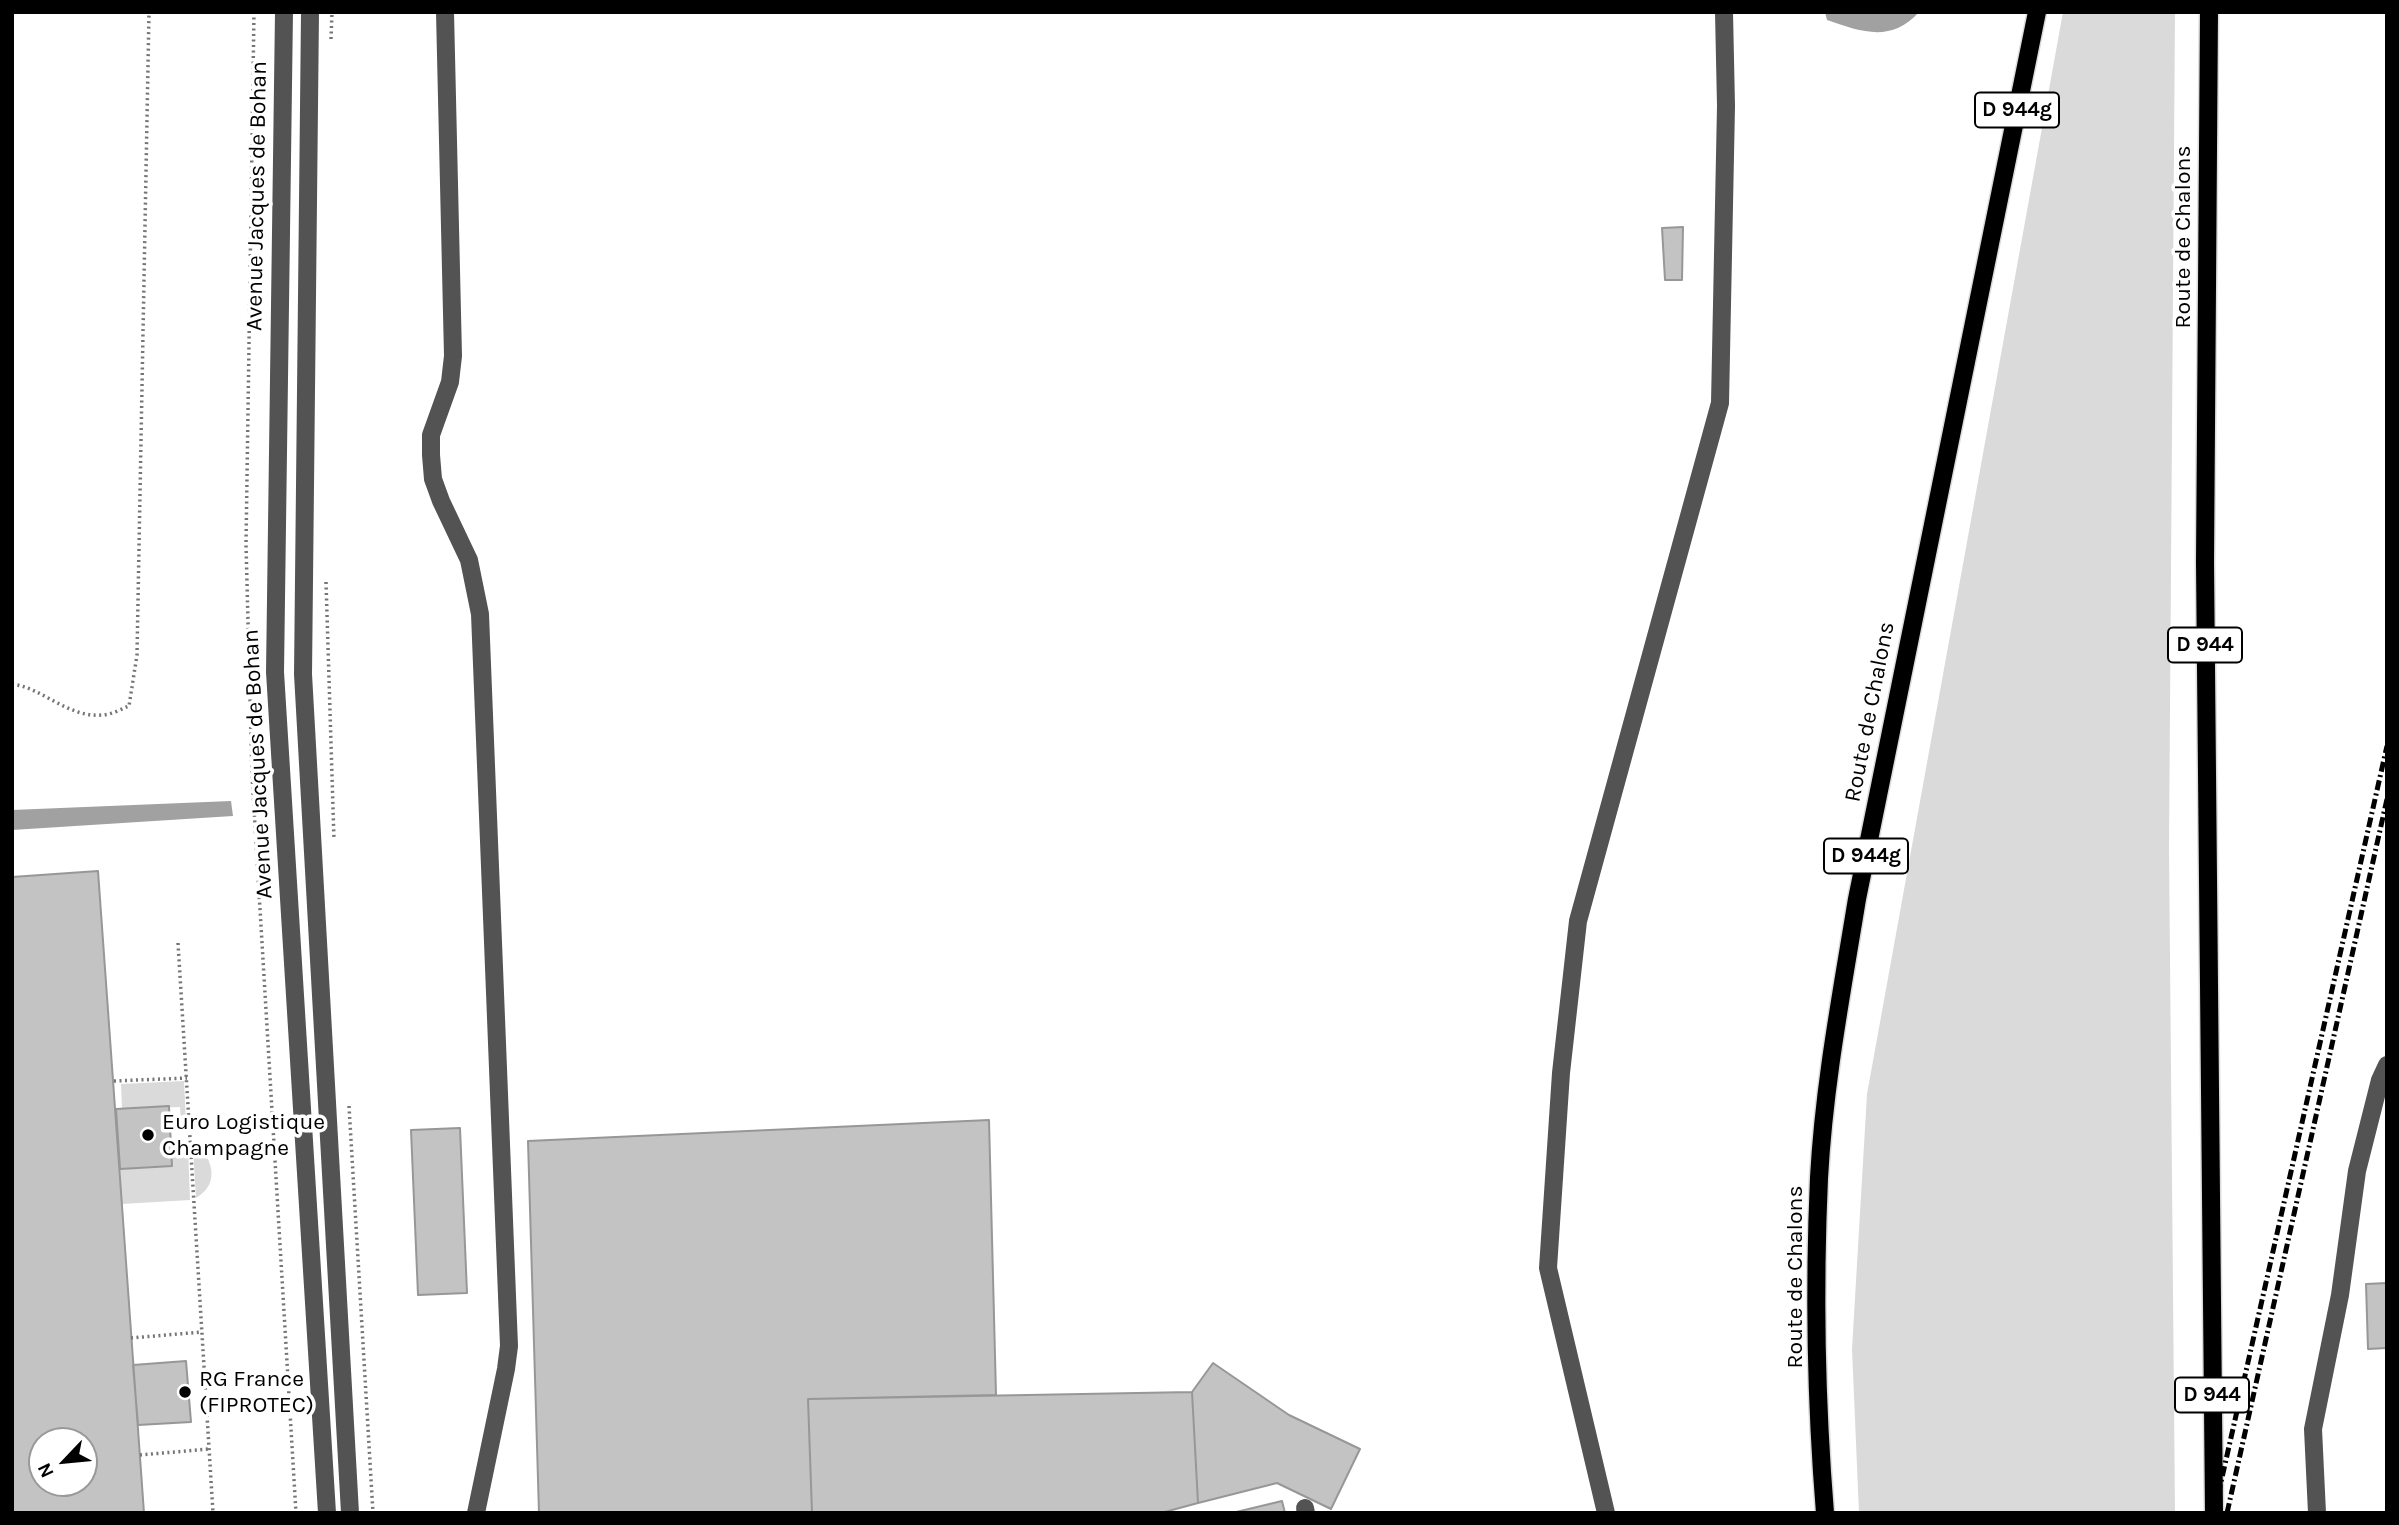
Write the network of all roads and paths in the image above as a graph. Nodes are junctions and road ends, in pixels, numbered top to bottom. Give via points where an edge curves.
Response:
1 (149, 12) edge
2 (284, 12) edge
3 (310, 12) edge
4 (332, 12) edge
5 (445, 12) edge
6 (1724, 12) edge
7 (2037, 12) edge
8 (2209, 12) edge
9 (331, 40) dead end
10 (325, 570) dead end
11 (12, 684) edge
12 (334, 843) dead end
13 (178, 943) dead end
14 (2387, 1065) edge
15 (187, 1077) junction
16 (114, 1081) dead end
17 (349, 1105) dead end
18 (202, 1332) junction
19 (131, 1338) dead end
20 (209, 1449) junction
21 (140, 1455) dead end
22 (213, 1513) edge
23 (327, 1513) edge
24 (350, 1513) edge
25 (373, 1513) edge
26 (476, 1513) edge
27 (1606, 1513) edge
28 (1825, 1513) edge
29 (2214, 1513) edge
30 (2318, 1513) edge

1 - 11 path via 137,655 129,706 103,715 81,712
2 - 23 street, Avenue Jacques de Bohan via 275,672
3 - 24 street via 303,674
4 - 9 path
5 - 26 street via 453,356 431,455 433,479 469,560 480,614 509,1346
6 - 27 street via 1720,403 1578,921 1561,1073 1548,1268
7 - 28 main road, Route de Chalons / D 944g via 1857,899 1833,1042 1819,1177 1820,1444
8 - 29 main road, Route de Chalons / D 944 via 2205,576
10 - 12 path
13 - 15 path
14 - 30 street via 2357,1171 2340,1295 2313,1429
15 - 16 path
15 - 18 path
17 - 25 path
18 - 19 path
18 - 20 path
20 - 21 path
20 - 22 path

